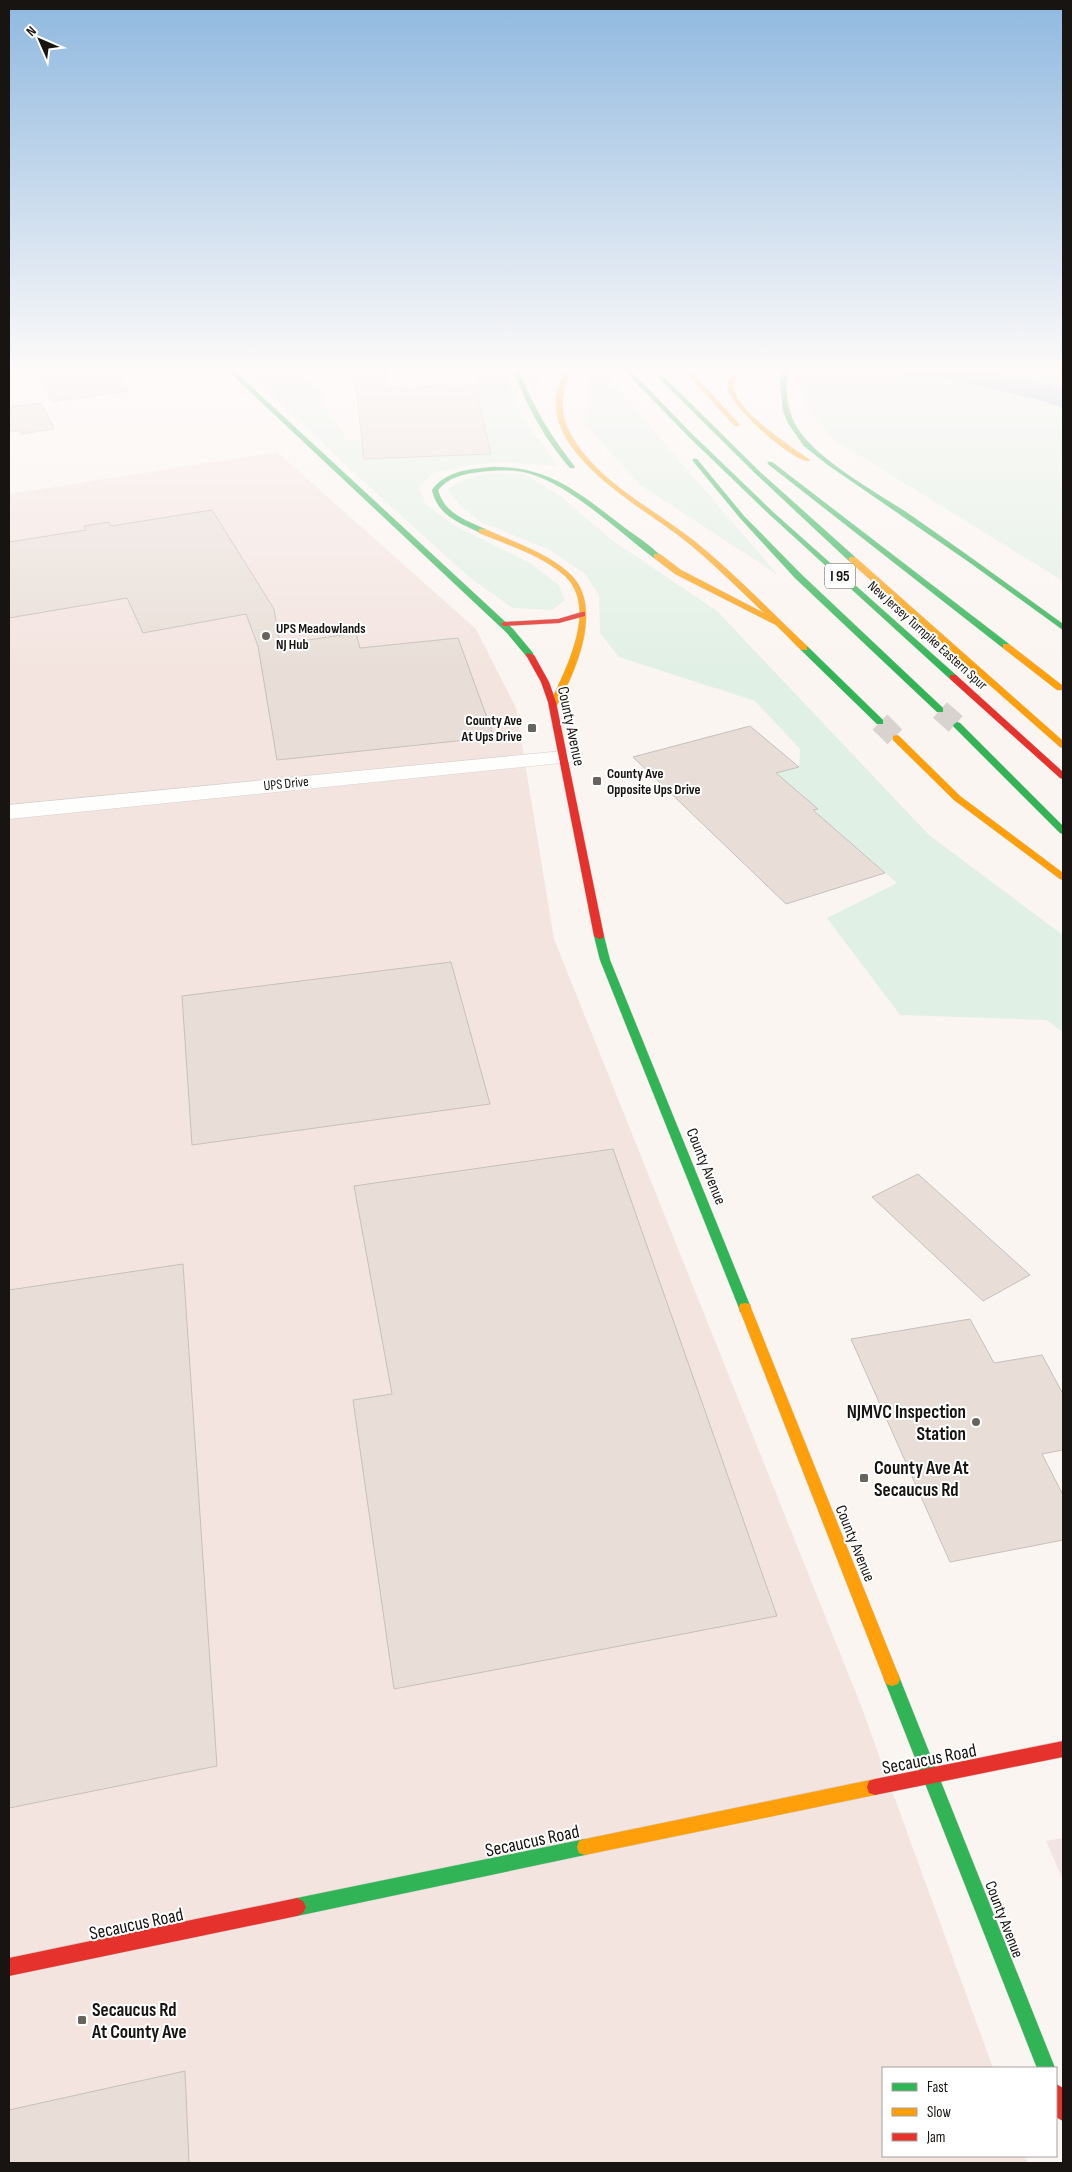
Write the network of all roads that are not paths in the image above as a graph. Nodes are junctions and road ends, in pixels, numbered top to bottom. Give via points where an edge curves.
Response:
1 (336, 468) edge
2 (499, 468) edge
3 (512, 468) edge
4 (574, 468) edge
5 (596, 468) edge
6 (702, 468) edge
7 (725, 468) edge
8 (753, 468) edge
9 (781, 468) edge
10 (823, 468) edge
11 (838, 468) edge
12 (579, 474) dead end
13 (873, 494) junction
14 (714, 578) dead end
15 (582, 614) junction
16 (778, 623) junction
17 (504, 624) junction
18 (1063, 628) edge
19 (1060, 688) dead end
20 (553, 705) junction
21 (940, 710) tunnel mouth
22 (880, 722) tunnel mouth
23 (957, 726) tunnel mouth
24 (896, 738) tunnel mouth
25 (1063, 745) edge
26 (563, 756) junction
27 (1063, 776) edge
28 (9, 812) edge
29 (1063, 831) edge
30 (1063, 877) edge
31 (1063, 1749) edge
32 (930, 1775) junction
33 (9, 1967) edge
34 (1046, 2067) edge
35 (1057, 2096) edge
36 (1063, 2112) edge

1 - 17 main road, County Avenue
2 - 15 main road via 480,469 450,477 437,486 434,496 446,512 569,576 582,597
3 - 16 main road via 542,474 566,487 678,572
4 - 12 main road
5 - 16 main road via 691,542
6 - 21 main road via 767,544
7 - 27 main road, New Jersey Turnpike Eastern Spur / I 95
8 - 25 main road, New Jersey Turnpike Eastern Spur / I 95
9 - 19 main road
10 - 13 main road
11 - 13 main road
13 - 18 main road via 968,557
14 - 16 main road
15 - 17 main road via 559,621
15 - 20 main road via 567,673
16 - 22 main road
17 - 20 main road, County Avenue via 539,667
20 - 26 main road, County Avenue
23 - 29 main road
24 - 30 main road via 957,798
26 - 28 street, UPS Drive
26 - 32 main road, County Avenue via 605,960
31 - 32 main road, Secaucus Road
32 - 33 main road, Secaucus Road
32 - 34 main road, County Avenue
35 - 36 main road

